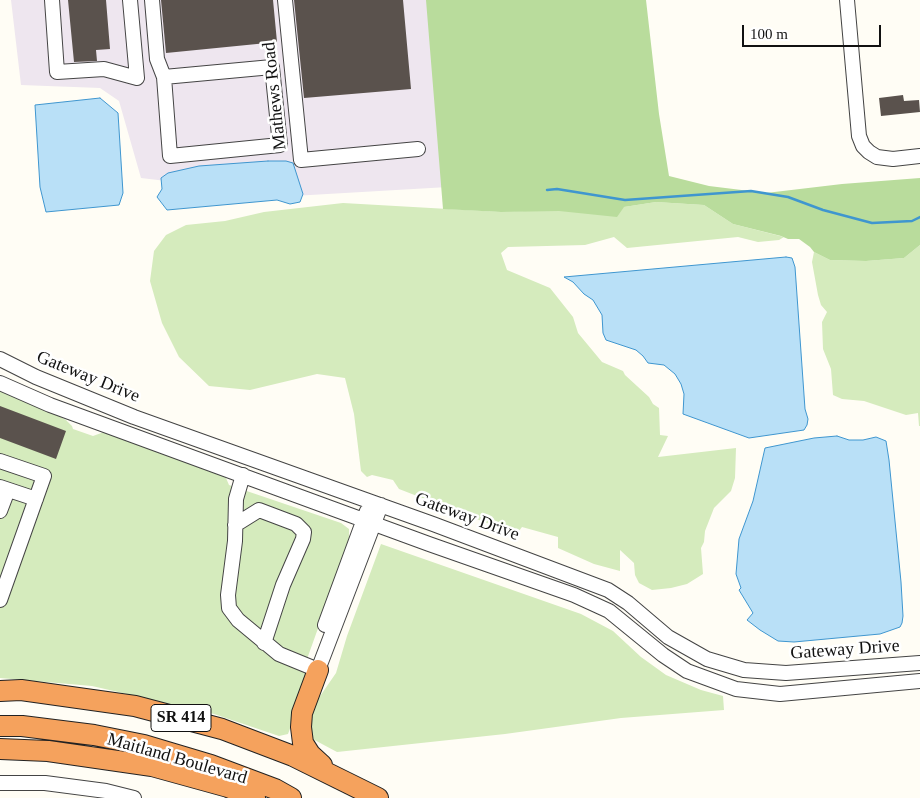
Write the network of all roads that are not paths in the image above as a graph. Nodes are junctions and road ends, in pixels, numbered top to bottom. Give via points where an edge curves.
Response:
1 (52, 0) edge
2 (130, 0) edge
3 (152, 0) edge
4 (284, 0) edge
5 (847, 0) edge
6 (291, 65) junction
7 (272, 67) junction
8 (164, 77) junction
9 (418, 149) dead end
10 (920, 156) edge
11 (0, 359) edge
12 (0, 384) edge
13 (96, 402) junction
14 (89, 419) junction
15 (0, 461) edge
16 (243, 475) junction
17 (4, 489) edge
18 (36, 499) junction
19 (375, 503) junction
20 (0, 511) edge
21 (369, 522) junction
22 (235, 525) junction
23 (0, 600) edge
24 (647, 619) junction
25 (635, 632) junction
26 (264, 642) junction
27 (920, 663) edge
28 (313, 668) junction
29 (839, 670) junction
30 (920, 681) edge
31 (841, 689) junction
32 (0, 690) edge
33 (0, 726) edge
34 (0, 749) edge
35 (333, 774) junction
36 (0, 783) edge
37 (134, 798) edge
38 (255, 798) edge
39 (291, 798) edge
40 (378, 798) edge

1 - 2 street via 57,72 104,69 137,78
3 - 8 street via 157,59
4 - 6 street, Mathews Road
5 - 10 street via 859,136 863,146 877,157
6 - 7 street
6 - 9 street, Mathews Road via 301,160
7 - 8 street
7 - 8 street via 280,145 170,156
11 - 13 street, Gateway Drive
12 - 14 street, Gateway Drive
13 - 14 street
13 - 19 street, Gateway Drive
14 - 16 street, Gateway Drive
15 - 18 street via 44,476
16 - 21 street, Gateway Drive
16 - 22 street via 236,499
17 - 18 street
17 - 20 street
18 - 23 street
19 - 21 street
19 - 24 street, Gateway Drive via 608,590
21 - 25 street, Gateway Drive via 574,595 609,611
21 - 28 street
22 - 26 street via 229,608
22 - 26 street via 258,510 296,524 304,532
24 - 25 street
24 - 29 street, Gateway Drive via 668,637 707,659 744,670 786,673
25 - 31 street, Gateway Drive via 687,671 736,689 780,694
26 - 28 street via 279,654
27 - 29 street, Gateway Drive
28 - 35 highway via 300,727 310,754
29 - 31 street
30 - 31 street, Gateway Drive
32 - 35 highway, Maitland Boulevard / SR 414 via 135,706 222,729
33 - 39 highway, Maitland Boulevard / SR 414 via 94,735 144,745 211,765
34 - 38 highway via 48,750 152,766
35 - 40 highway, Maitland Boulevard / SR 414
36 - 37 street via 45,783

